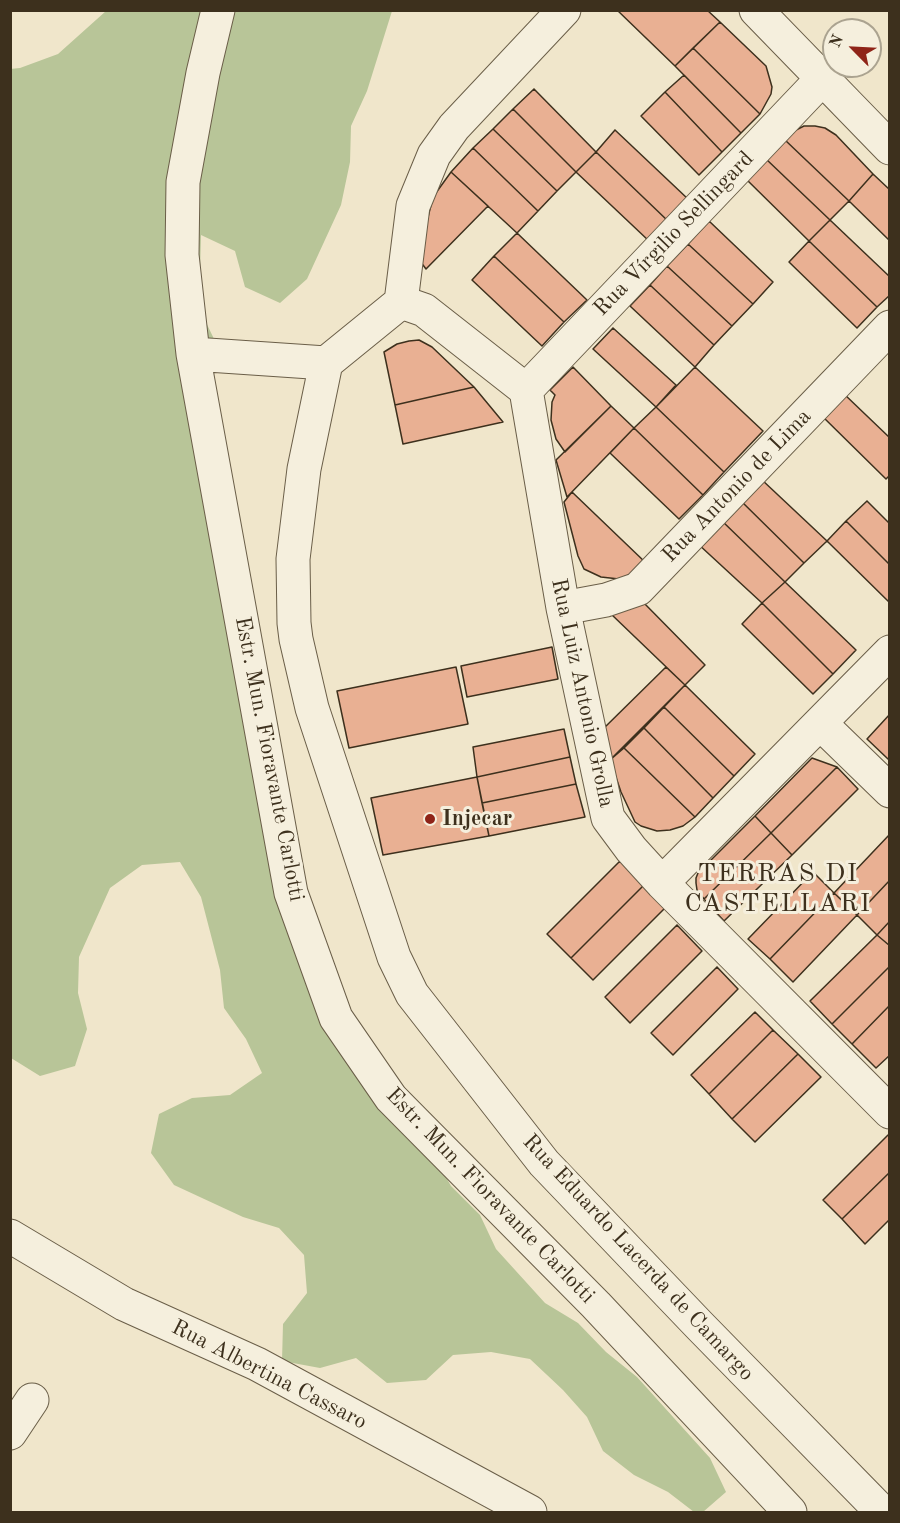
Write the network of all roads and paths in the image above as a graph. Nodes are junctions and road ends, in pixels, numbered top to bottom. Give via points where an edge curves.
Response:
1 (218, 10) edge
2 (564, 10) edge
3 (756, 10) edge
4 (822, 79) junction
5 (890, 148) edge
6 (401, 302) junction
7 (890, 327) edge
8 (193, 354) junction
9 (326, 363) junction
10 (526, 390) junction
11 (563, 608) junction
12 (890, 652) edge
13 (820, 723) junction
14 (890, 791) edge
15 (663, 883) junction
16 (890, 1112) edge
17 (10, 1236) edge
18 (32, 1400) dead end
19 (10, 1432) edge
20 (530, 1512) edge
21 (790, 1512) edge
22 (882, 1512) edge

1 - 8 street, Estr. Mun. Fioravante Carlotti via 183,182 182,255
2 - 6 street via 454,127 434,155 413,206
3 - 4 street
4 - 5 street
4 - 10 street, Rua Vírgilio Sellingard
6 - 9 street
6 - 10 street via 424,309
7 - 11 street, Rua Antonio de Lima via 638,589
8 - 9 street
8 - 21 street, Estr. Mun. Fioravante Carlotti via 291,893 336,1018 392,1098 596,1305
9 - 22 street, Rua Eduardo Lacerda de Camargo via 304,469 293,559 296,639 312,708 394,957 411,994 544,1163
10 - 11 street, Rua Luiz Antonio Grolla
11 - 15 street, Rua Luiz Antonio Grolla via 608,818
12 - 13 street
13 - 14 street
13 - 15 street
15 - 16 street, Rua Luiz Antonio Grolla
17 - 20 street, Rua Albertina Cassaro via 124,1304 257,1364
18 - 19 street

